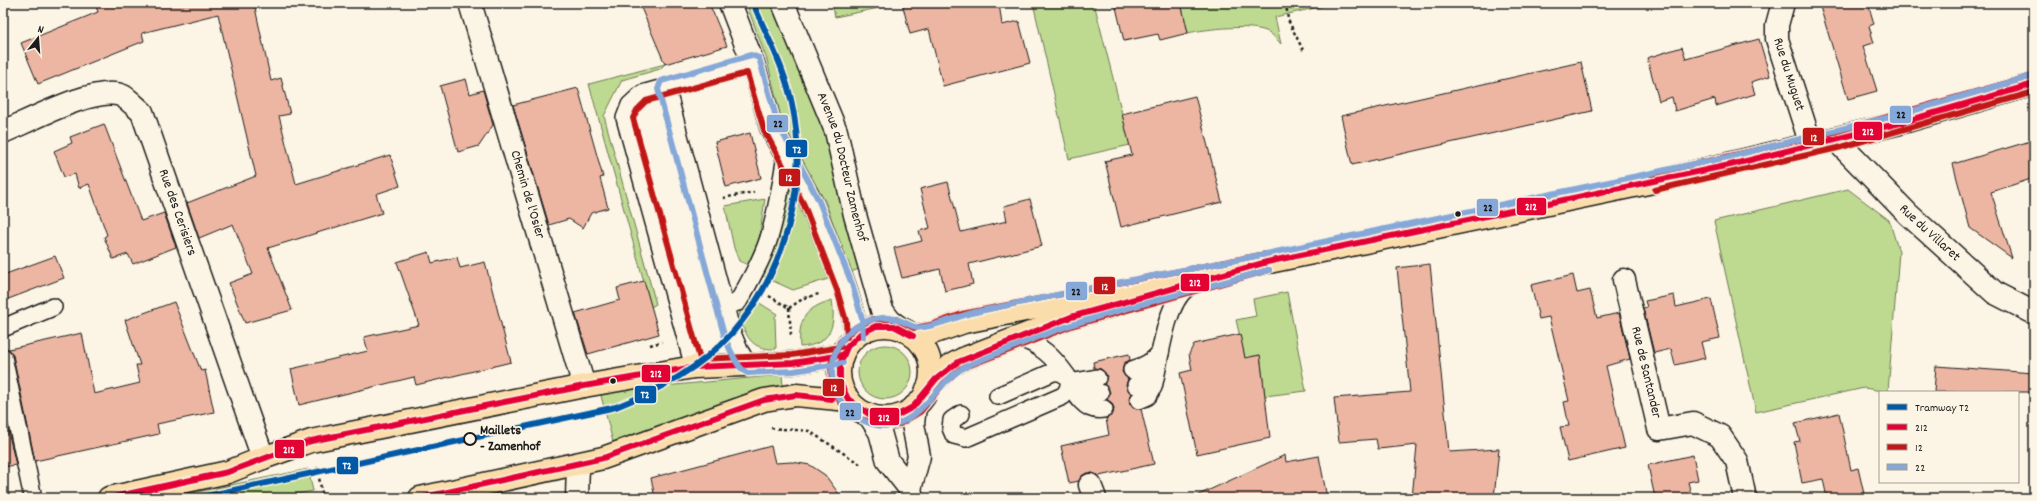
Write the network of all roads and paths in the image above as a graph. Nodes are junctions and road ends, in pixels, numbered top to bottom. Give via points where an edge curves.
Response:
1 (470, 3) edge
2 (730, 3) edge
3 (783, 3) edge
4 (1286, 3) edge
5 (1783, 3) edge
6 (1304, 52) dead end
7 (753, 63) junction
8 (2034, 84) edge
9 (666, 87) junction
10 (3, 132) edge
11 (1836, 140) junction
12 (1812, 145) junction
13 (786, 156) junction
14 (780, 187) junction
15 (723, 198) dead end
16 (1267, 262) junction
17 (1204, 280) junction
18 (1624, 280) dead end
19 (1153, 289) junction
20 (826, 292) dead end
21 (725, 306) junction
22 (53, 308) dead end
23 (2034, 313) edge
24 (1168, 319) junction
25 (3, 328) edge
26 (906, 332) junction
27 (855, 337) junction
28 (1017, 338) junction
29 (792, 342) dead end
30 (842, 355) junction
31 (3, 357) edge
32 (748, 365) junction
33 (694, 367) junction
34 (1068, 378) junction
35 (1136, 385) dead end
36 (584, 386) junction
37 (998, 396) dead end
38 (921, 397) junction
39 (849, 400) junction
40 (961, 414) dead end
41 (869, 415) junction
42 (768, 428) dead end
43 (264, 458) junction
44 (578, 464) junction
45 (866, 464) dead end
46 (911, 494) edge
47 (34, 498) edge
48 (108, 498) edge
49 (420, 498) edge
50 (577, 498) edge
51 (1745, 498) edge

1 - 36 street, Chemin de l'Osier
2 - 7 street
3 - 26 street, Avenue du Docteur Zamenhof via 836,131 855,215 882,310 890,321
4 - 6 path via 1288,20
5 - 12 street, Rue du Muguet via 1777,26 1778,39
7 - 9 lane
7 - 13 street via 771,127
8 - 11 main road
9 - 21 lane
9 - 33 lane via 642,94 630,105 625,118
10 - 43 street, Rue des Cerisiers via 74,101 103,93 122,96 142,112
11 - 12 main road
11 - 23 street, Rue du Villaret via 1908,214 1995,293
12 - 16 main road via 1653,182
13 - 14 lane
13 - 27 street via 811,202 844,287 854,320
14 - 15 path
14 - 21 lane via 768,241 752,277 738,302
16 - 17 main road
16 - 19 main road
17 - 19 main road
17 - 24 lane via 1183,292
18 - 51 street, Rue de Santander via 1659,429 1693,423 1720,436 1737,461
19 - 24 lane
19 - 26 main road via 964,322 932,334
19 - 28 main road
20 - 29 path via 804,298 789,308
21 - 32 lane via 732,333
22 - 25 lane
24 - 35 lane via 1162,350 1148,378
26 - 27 main road via 886,326 867,329
26 - 38 main road via 924,347 930,363 930,375
27 - 30 main road
28 - 34 lane via 1042,348 1056,361
28 - 38 main road via 956,362
30 - 32 main road
30 - 39 main road via 839,366 840,380
31 - 47 lane
32 - 33 main road
33 - 36 main road
34 - 34 lane via 1100,394 1092,409 1075,394
34 - 37 lane via 1060,372 1053,372
34 - 40 lane via 1069,389 1063,396 966,438 954,435 951,428 952,420
36 - 43 main road via 311,441
38 - 41 main road via 905,413 881,417
38 - 46 street via 913,424 919,456
39 - 41 main road
39 - 44 main road via 796,395 764,400 603,458
41 - 46 street via 880,432 888,461
42 - 45 path via 809,432 862,465
43 - 48 main road via 228,472
44 - 49 main road
44 - 50 street

